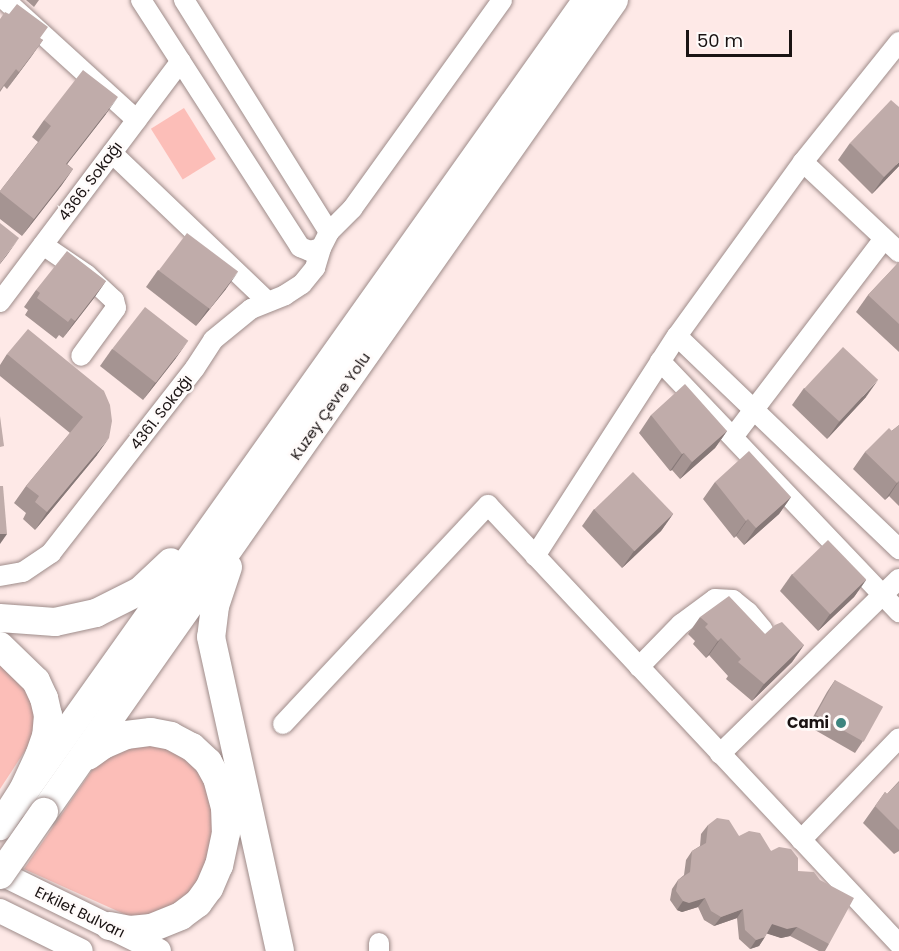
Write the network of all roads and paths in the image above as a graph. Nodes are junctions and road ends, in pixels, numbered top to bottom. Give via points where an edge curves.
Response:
1 (5, 0) edge
2 (141, 0) edge
3 (184, 0) edge
4 (502, 0) edge
5 (586, 0) edge
6 (614, 0) edge
7 (899, 42) edge
8 (181, 61) junction
9 (137, 120) junction
10 (112, 153) junction
11 (803, 162) junction
12 (884, 239) junction
13 (325, 240) junction
14 (43, 245) junction
15 (899, 252) edge
16 (267, 301) junction
17 (0, 302) edge
18 (677, 336) junction
19 (81, 356) dead end
20 (660, 361) junction
21 (754, 409) junction
22 (733, 437) junction
23 (239, 487) junction
24 (237, 539) junction
25 (899, 549) edge
26 (535, 556) junction
27 (0, 576) edge
28 (899, 579) edge
29 (883, 595) junction
30 (899, 612) edge
31 (0, 618) edge
32 (763, 630) edge
33 (0, 646) edge
34 (639, 667) junction
35 (283, 724) dead end
36 (899, 738) edge
37 (720, 754) junction
38 (75, 768) junction
39 (7, 816) edge
40 (801, 840) junction
41 (0, 874) edge
42 (0, 910) edge
43 (109, 927) junction
44 (899, 944) edge
45 (81, 951) edge
46 (159, 951) edge
47 (280, 951) edge

1 - 9 street
2 - 8 street
3 - 13 street
4 - 13 street via 352,209
5 - 23 highway, Kuzey Çevre Yolu
6 - 24 highway, Kuzey Çevre Yolu
7 - 11 street
8 - 9 street, 4366. Sokağı
8 - 13 street via 300,248 310,251
9 - 10 street, 4366. Sokağı
10 - 14 street, 4366. Sokağı
10 - 16 street
11 - 12 street
11 - 18 street
12 - 15 street
12 - 21 street
13 - 16 street, 4361. Sokağı via 315,268 302,284
14 - 17 street, 4366. Sokağı
14 - 19 street via 87,274 114,300 116,308
16 - 27 street, 4361. Sokağı via 237,318 213,340 51,553 23,572
18 - 20 street
18 - 21 street
20 - 22 street
20 - 26 street
21 - 22 street
21 - 25 street
22 - 29 street
23 - 31 highway via 159,574 129,598 69,621
23 - 39 highway, Kuzey Çevre Yolu
24 - 38 highway, Kuzey Çevre Yolu
24 - 47 highway via 214,606 211,637
26 - 34 street
26 - 35 street via 488,505
28 - 29 street
29 - 30 street
29 - 37 street
32 - 34 street via 733,600 715,599 681,624
33 - 39 highway via 36,681 48,715 43,747
34 - 37 street
36 - 40 street
37 - 40 street
38 - 41 highway, Kuzey Çevre Yolu, bridge
38 - 43 highway via 93,751 115,739 145,732 162,733 201,754 218,778 224,797 223,849 209,888 198,903 162,925 141,929
40 - 44 street
41 - 43 main road, Erkilet Bulvarı
42 - 45 main road
43 - 46 main road, Erkilet Bulvarı

